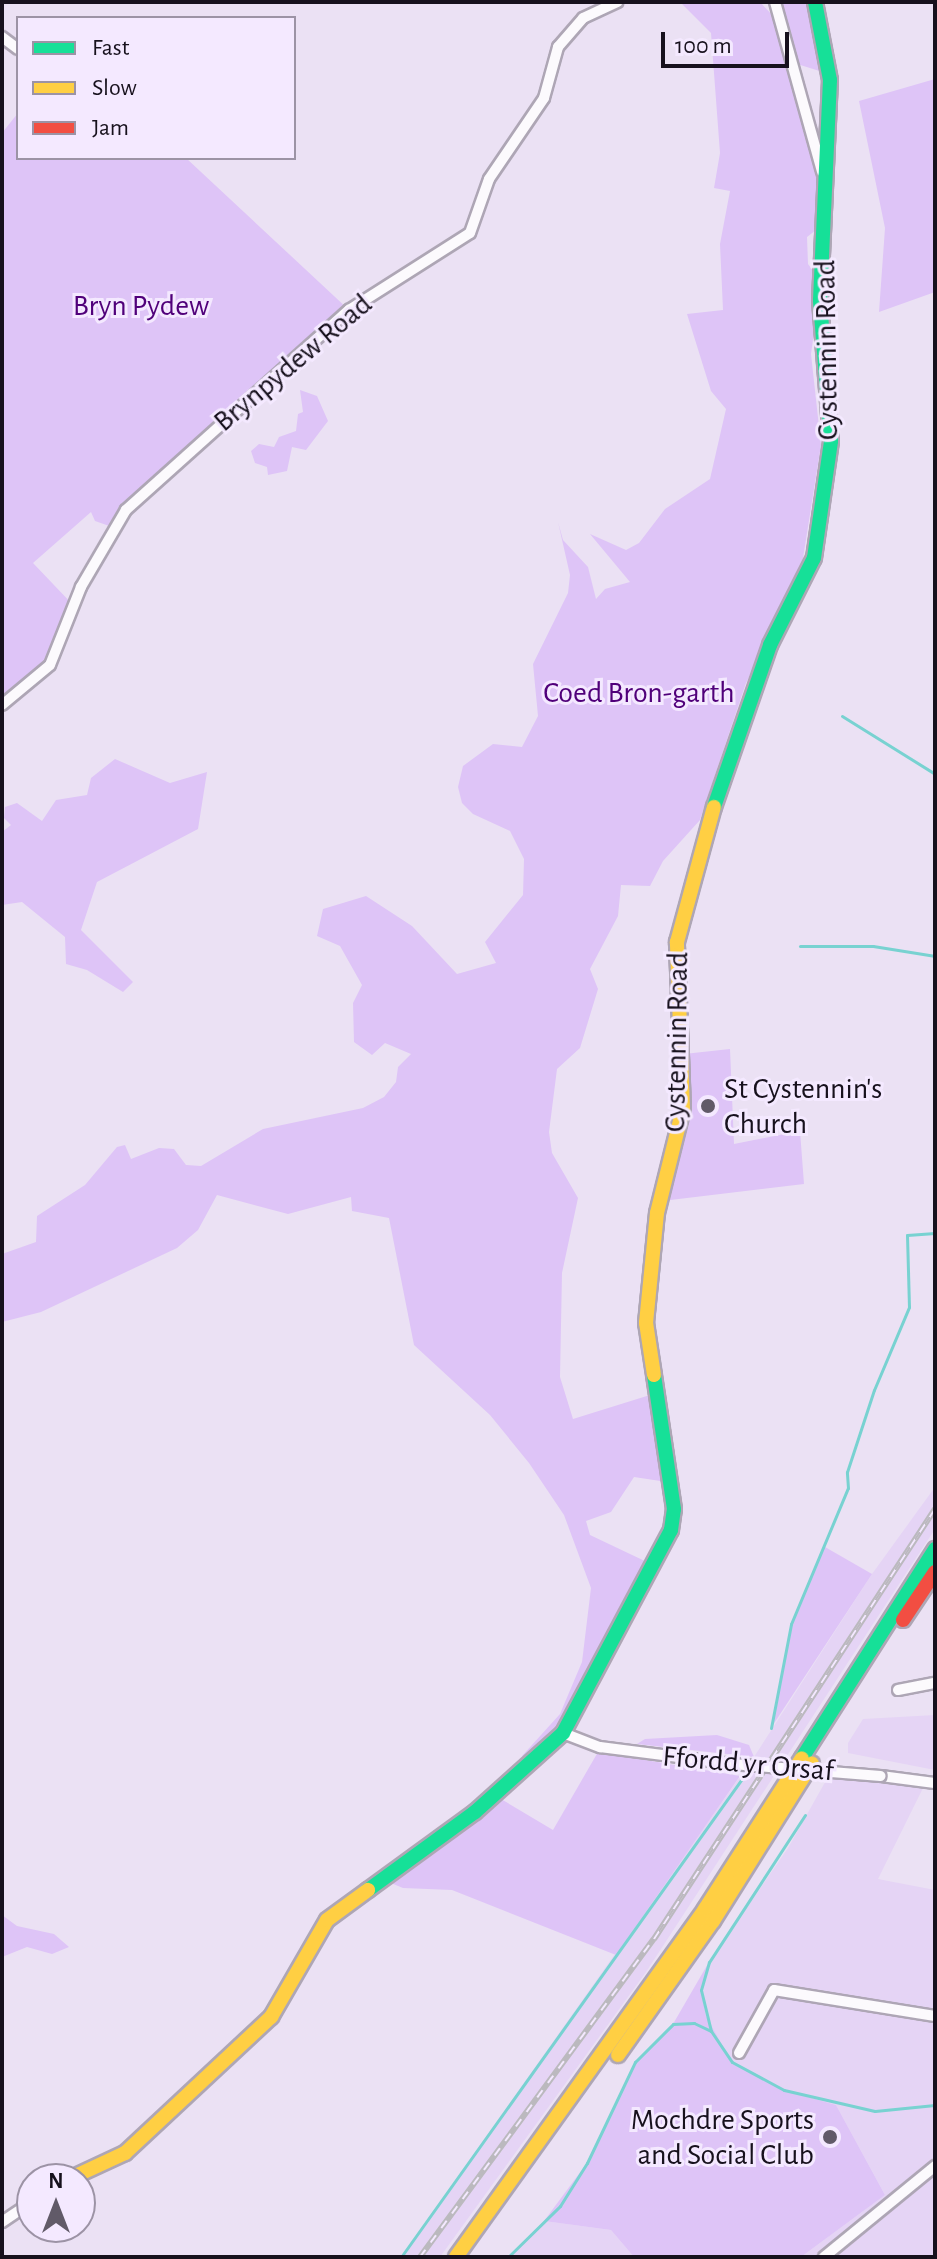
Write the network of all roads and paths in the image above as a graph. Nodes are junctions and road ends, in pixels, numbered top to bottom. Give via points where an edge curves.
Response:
1 (618, 2) edge
2 (775, 2) edge
3 (815, 2) edge
4 (827, 202) junction
5 (2, 705) edge
6 (935, 1549) edge
7 (935, 1572) edge
8 (935, 1683) edge
9 (898, 1690) dead end
10 (563, 1733) junction
11 (935, 1783) edge
12 (935, 2016) edge
13 (739, 2053) dead end
14 (96, 2166) edge
15 (935, 2166) edge
16 (456, 2257) edge
17 (471, 2257) edge
18 (824, 2257) edge

1 - 5 street, Brynpydew Road via 583,18 558,47 544,98 489,179 470,233 349,310 126,510 81,587 50,665
2 - 4 street via 808,113
3 - 4 main road, Cystennin Road via 830,80
4 - 10 main road, Cystennin Road via 820,300 833,419 814,558 770,645 704,836 677,942 683,1109 657,1213 646,1323 673,1519
6 - 16 main road via 705,1909
7 - 17 main road via 713,1921
8 - 9 street
10 - 11 street, Ffordd yr Orsaf, bridge via 600,1747
10 - 14 main road via 475,1812 327,1920 271,2017 125,2153
12 - 13 street via 774,1990
15 - 18 street

